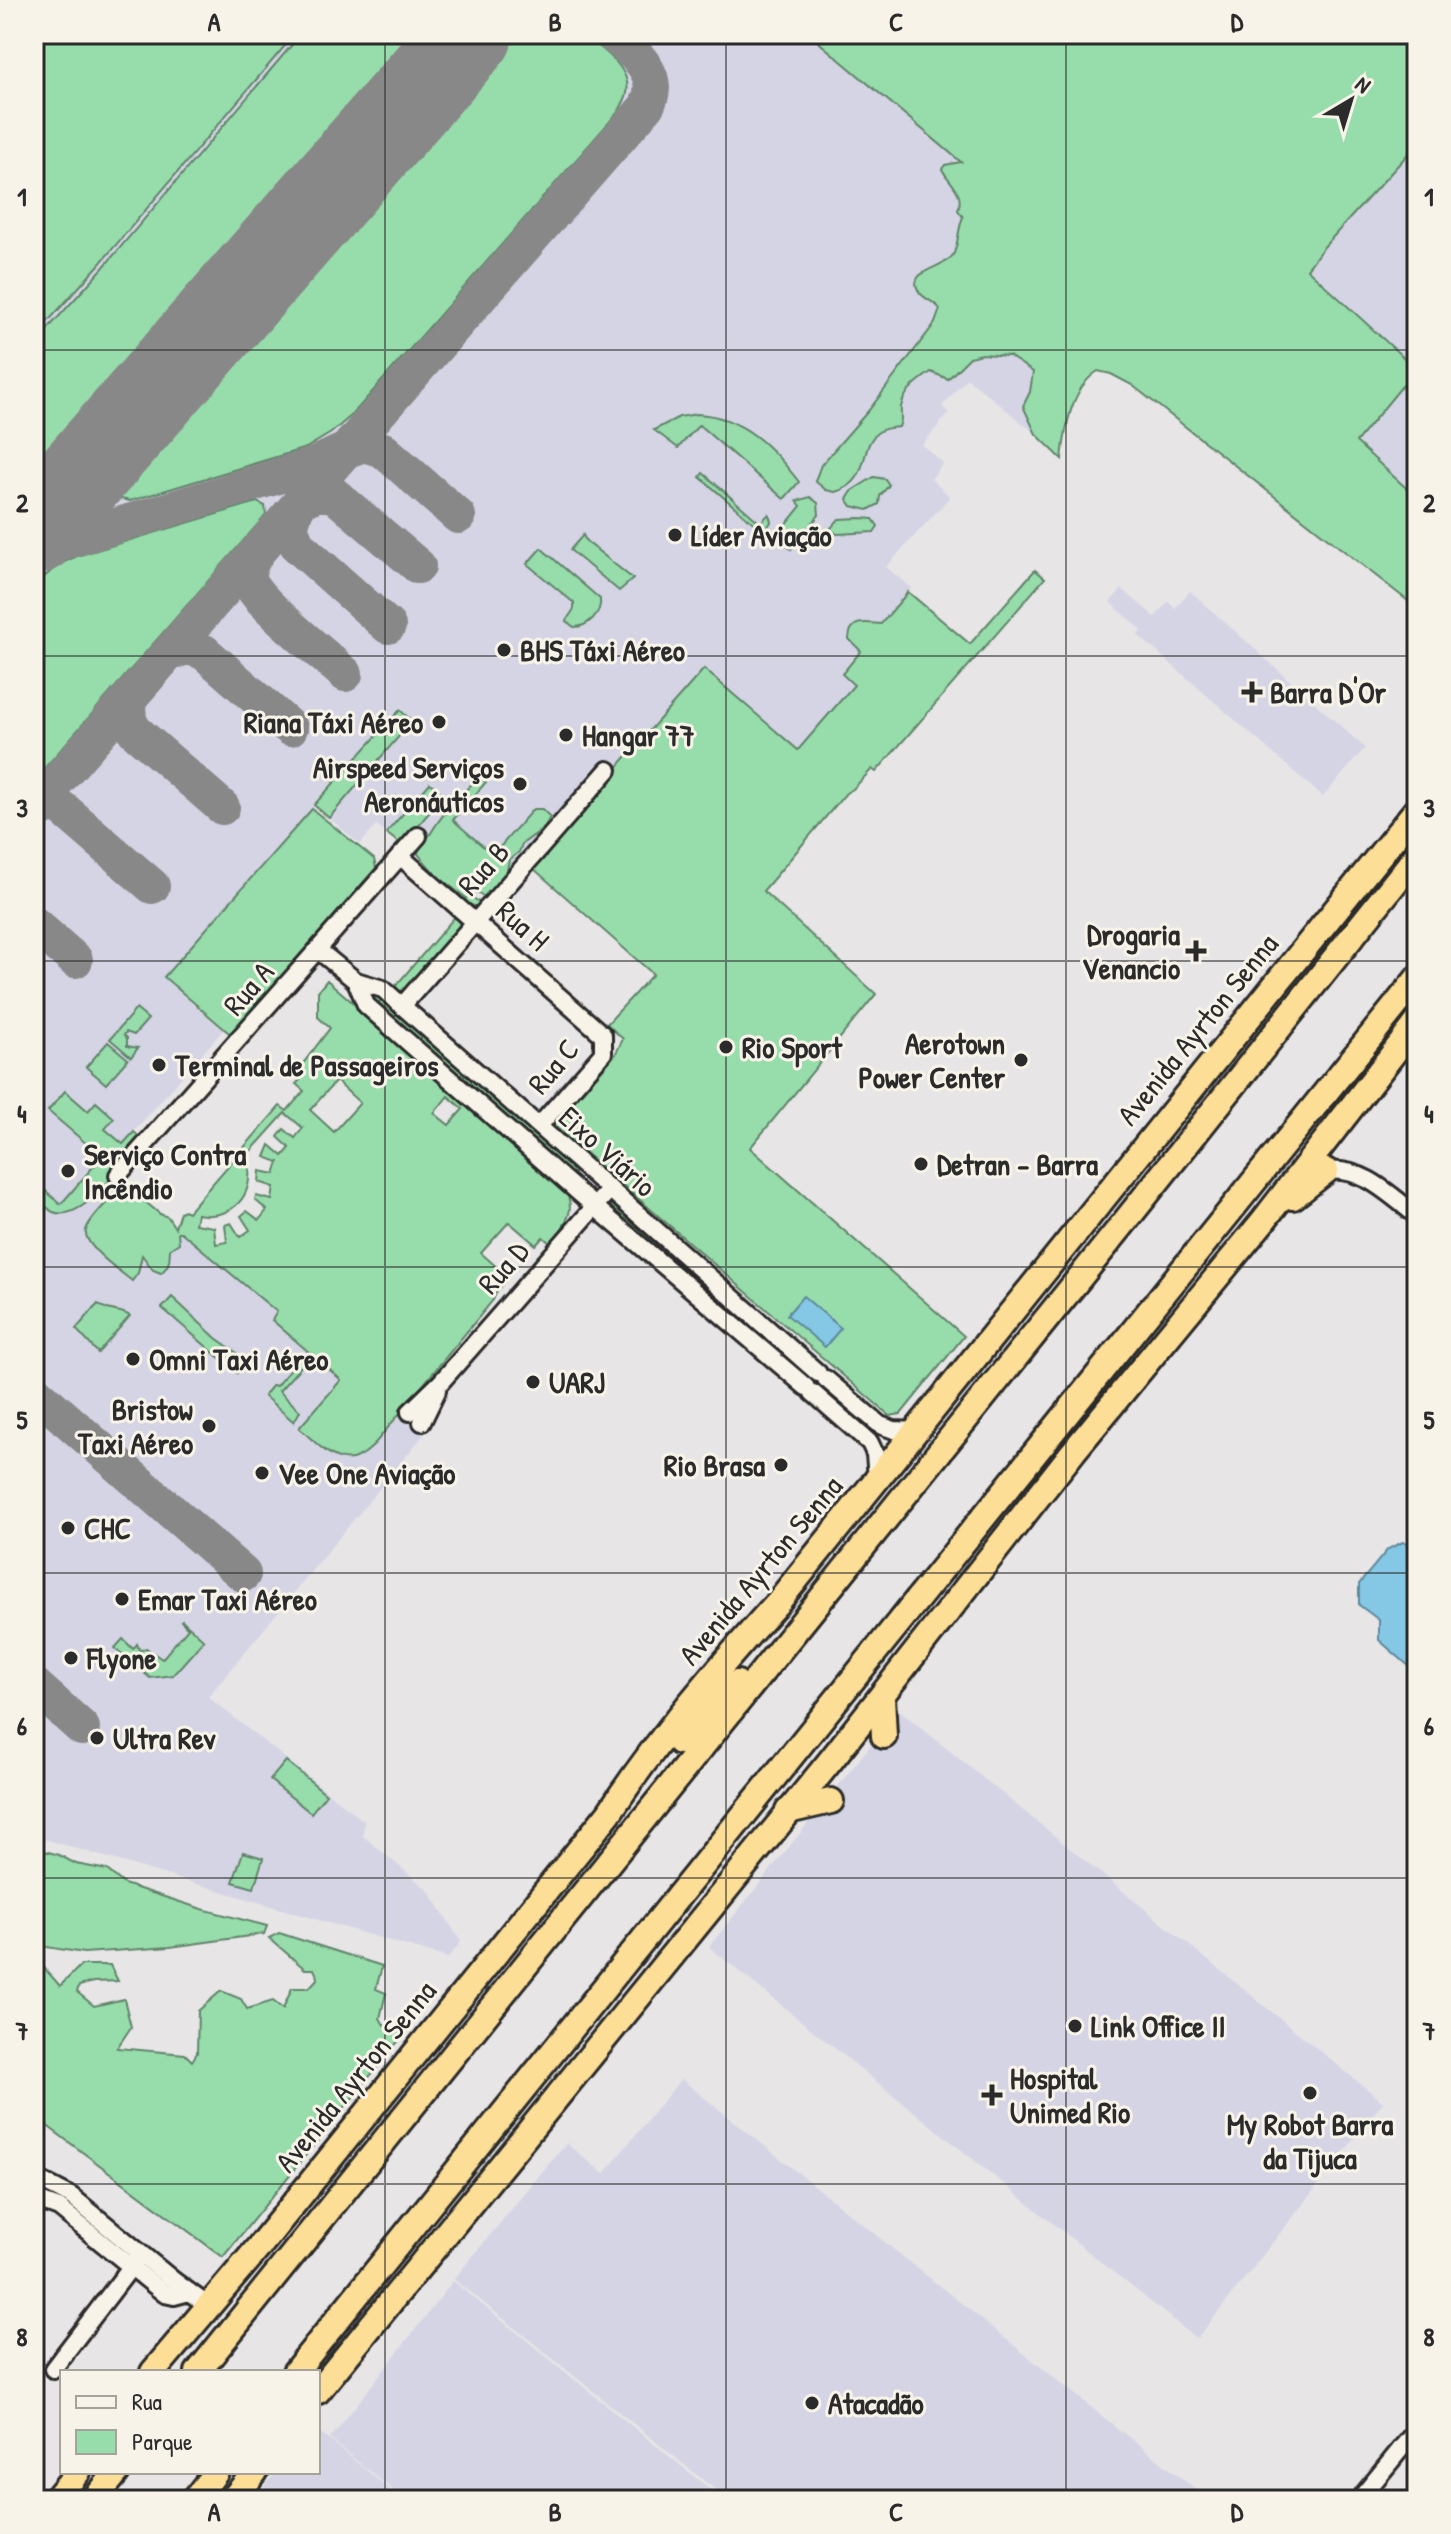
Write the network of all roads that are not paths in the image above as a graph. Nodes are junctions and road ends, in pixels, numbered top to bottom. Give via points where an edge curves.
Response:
1 (608, 770) dead end
2 (1417, 809) edge
3 (418, 836) dead end
4 (1417, 855) edge
5 (400, 856) junction
6 (475, 920) junction
7 (318, 950) junction
8 (1417, 979) edge
9 (356, 981) junction
10 (402, 1006) junction
11 (1417, 1023) edge
12 (605, 1040) joint
13 (539, 1126) junction
14 (588, 1170) junction
15 (1326, 1171) joint
16 (118, 1175) dead end
17 (573, 1187) junction
18 (610, 1189) junction
19 (594, 1206) junction
20 (1417, 1216) edge
21 (1263, 1221) junction
22 (1072, 1237) junction
23 (1200, 1299) junction
24 (975, 1407) junction
25 (416, 1417) dead end
26 (873, 1420) junction
27 (916, 1431) junction
28 (862, 1434) junction
29 (1048, 1438) junction
30 (877, 1478) junction
31 (764, 1668) junction
32 (846, 1687) junction
33 (882, 1696) junction
34 (884, 1736) dead end
35 (831, 1801) dead end
36 (788, 1811) junction
37 (609, 1813) junction
38 (770, 1834) junction
39 (34, 2177) edge
40 (34, 2199) edge
41 (136, 2260) junction
42 (360, 2291) junction
43 (198, 2298) junction
44 (233, 2329) junction
45 (53, 2369) dead end
46 (154, 2370) edge
47 (177, 2370) edge
48 (200, 2370) edge
49 (297, 2370) edge
50 (315, 2370) edge
51 (320, 2389) edge
52 (1417, 2429) edge
53 (1417, 2447) edge
54 (1388, 2465) junction
55 (76, 2474) edge
56 (115, 2474) edge
57 (214, 2474) edge
58 (253, 2474) edge
59 (55, 2500) edge
60 (94, 2500) edge
61 (194, 2500) edge
62 (232, 2500) edge
63 (1359, 2500) edge

1 - 6 street, Rua B
2 - 22 highway, Avenida Ayrton Senna
3 - 5 street, Rua A
4 - 24 highway, Avenida Ayrton Senna
5 - 6 street, Rua H
5 - 7 street, Rua A
6 - 10 street, Rua B
6 - 12 street, Rua H
7 - 9 street, Eixo Viário
7 - 16 street, Rua A
8 - 29 highway
9 - 10 street, Eixo Viário via 383,989
9 - 17 street, Eixo Viário via 366,1005
10 - 13 street, Eixo Viário
11 - 21 highway
12 - 13 street, Rua C via 603,1053
13 - 14 street, Eixo Viário
14 - 17 street
14 - 18 street, Eixo Viário
15 - 20 street via 1346,1170 1368,1179
15 - 21 highway
17 - 19 street, Eixo Viário
18 - 19 street, Rua D
18 - 26 street, Eixo Viário
19 - 25 street, Rua D
19 - 28 street, Eixo Viário
21 - 23 highway
22 - 24 highway
22 - 27 highway, Avenida Ayrton Senna
23 - 29 highway via 1125,1374
23 - 33 highway
24 - 31 highway, Avenida Ayrton Senna
26 - 27 street, Eixo Viário via 894,1430
26 - 28 street
27 - 30 highway, Avenida Ayrton Senna
28 - 30 street, Eixo Viário via 875,1454
29 - 32 highway
30 - 37 highway, Avenida Ayrton Senna via 673,1726
31 - 37 highway via 728,1691
31 - 44 highway, Avenida Ayrton Senna
32 - 38 highway
32 - 42 highway
33 - 34 highway
33 - 36 highway
35 - 36 highway
36 - 38 highway
37 - 43 highway, Avenida Ayrton Senna via 258,2248
38 - 51 highway
39 - 41 street via 71,2196
40 - 41 street via 59,2208
41 - 43 street
41 - 45 street
42 - 49 highway
42 - 50 highway
43 - 46 highway, Avenida Ayrton Senna
44 - 47 highway
44 - 48 highway, Avenida Ayrton Senna
52 - 54 street
53 - 54 street
54 - 63 street
55 - 59 highway
56 - 60 highway
57 - 61 highway
58 - 62 highway

